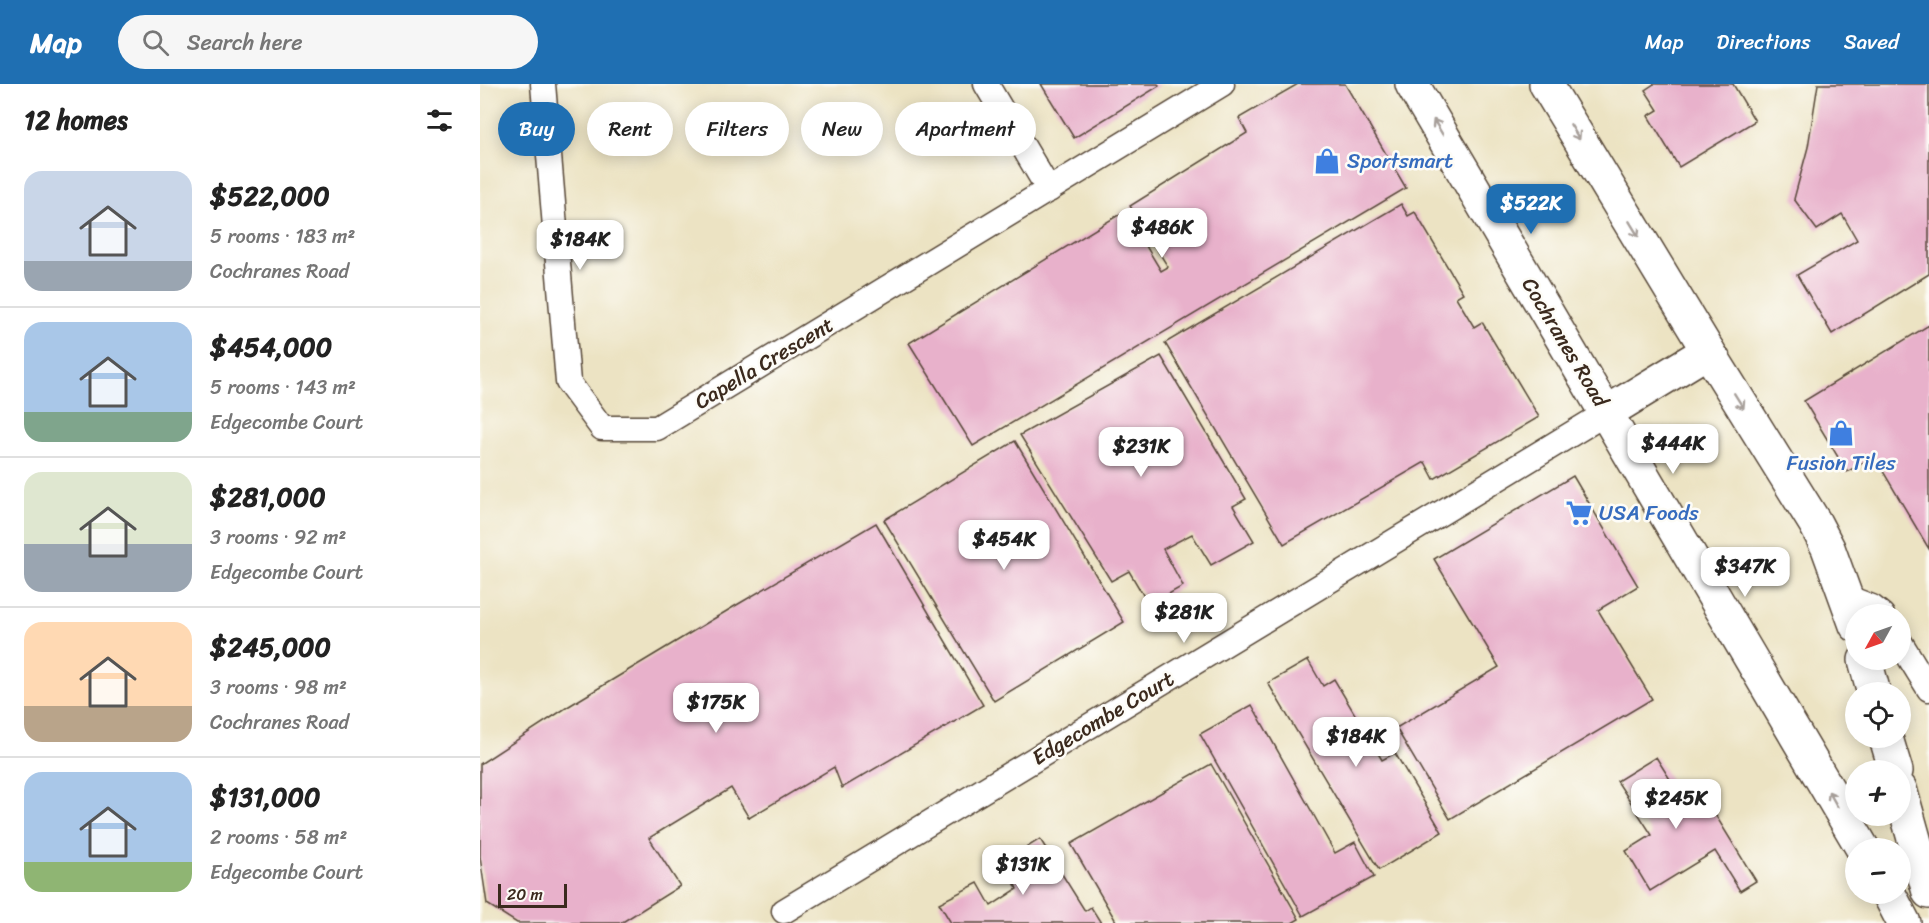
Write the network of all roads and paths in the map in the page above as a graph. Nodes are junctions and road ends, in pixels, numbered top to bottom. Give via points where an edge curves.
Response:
1 (543, 84) edge
2 (986, 84) edge
3 (1222, 84) edge
4 (1413, 84) edge
5 (1546, 84) edge
6 (1049, 190) junction
7 (1708, 351) junction
8 (1606, 413) junction
9 (1848, 604) edge
10 (1911, 660) edge
11 (1929, 689) edge
12 (1910, 826) edge
13 (1857, 838) edge
14 (1929, 892) edge
15 (1895, 904) edge
16 (784, 911) dead end
17 (1905, 923) edge

1 - 6 street, Capella Crescent via 568,382 602,428 657,428
2 - 6 street
3 - 6 street, Capella Crescent
8 -> 4 street, Cochranes Road
5 -> 7 street
7 - 8 street
7 -> 9 street via 1815,523
13 -> 8 street, Cochranes Road
8 - 16 street, Edgecombe Court
10 - 11 street
12 - 14 street
15 - 17 street

